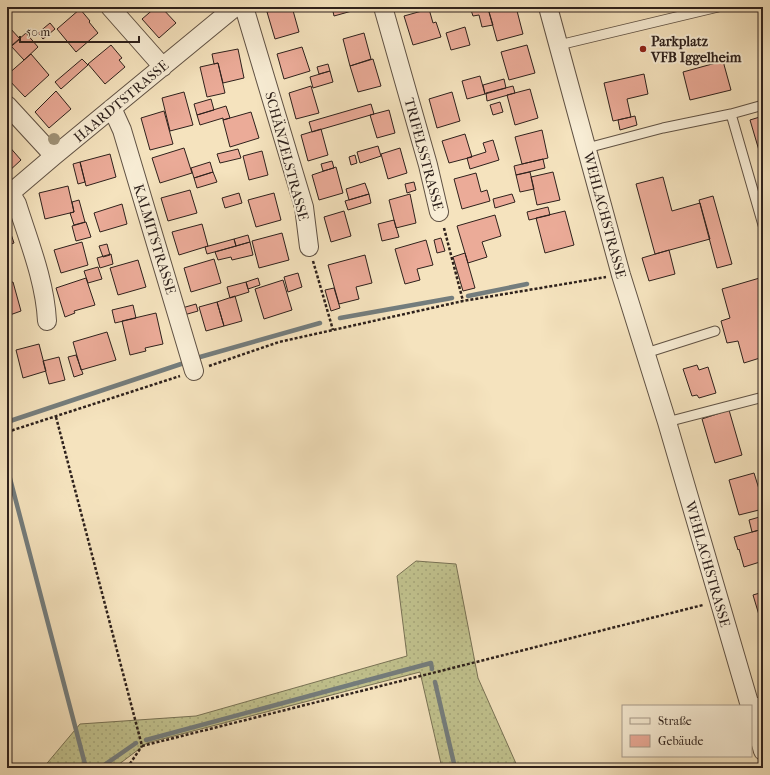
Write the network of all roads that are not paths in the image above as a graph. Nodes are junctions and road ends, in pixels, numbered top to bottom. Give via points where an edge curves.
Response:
1 (110, 7) edge
2 (235, 7) edge
3 (244, 7) edge
4 (383, 7) edge
5 (548, 7) edge
6 (718, 7) edge
7 (559, 45) junction
8 (163, 67) junction
9 (7, 105) edge
10 (763, 105) edge
11 (112, 108) junction
12 (731, 114) junction
13 (587, 148) junction
14 (54, 156) junction
15 (9, 195) edge
16 (439, 212) road end
17 (763, 225) edge
18 (309, 247) road end
19 (47, 321) dead end
20 (715, 332) dead end
21 (646, 353) junction
22 (194, 371) road end
23 (763, 397) edge
24 (667, 422) junction
25 (753, 705) edge
26 (763, 751) edge

1 - 8 street
2 - 8 street, HAARDTSTRASSE
3 - 18 street, SCHÄNZELSTRASSE via 300,192
4 - 16 street, TRIFELSSTRASSE
5 - 7 street, WEHLACHSTRASSE
6 - 7 lane
7 - 13 street, WEHLACHSTRASSE
8 - 11 street, HAARDTSTRASSE
9 - 14 street
10 - 12 lane
11 - 14 street, HAARDTSTRASSE
11 - 22 street, KALMITSTRASSE via 122,130
12 - 13 lane via 663,128
12 - 17 lane
13 - 21 street, WEHLACHSTRASSE via 621,275
14 - 15 street, HAARDTSTRASSE
15 - 19 street via 17,204 39,274
20 - 21 lane
21 - 24 street, WEHLACHSTRASSE
23 - 24 lane
24 - 25 street, WEHLACHSTRASSE via 719,601
25 - 26 street, WEHLACHSTRASSE

